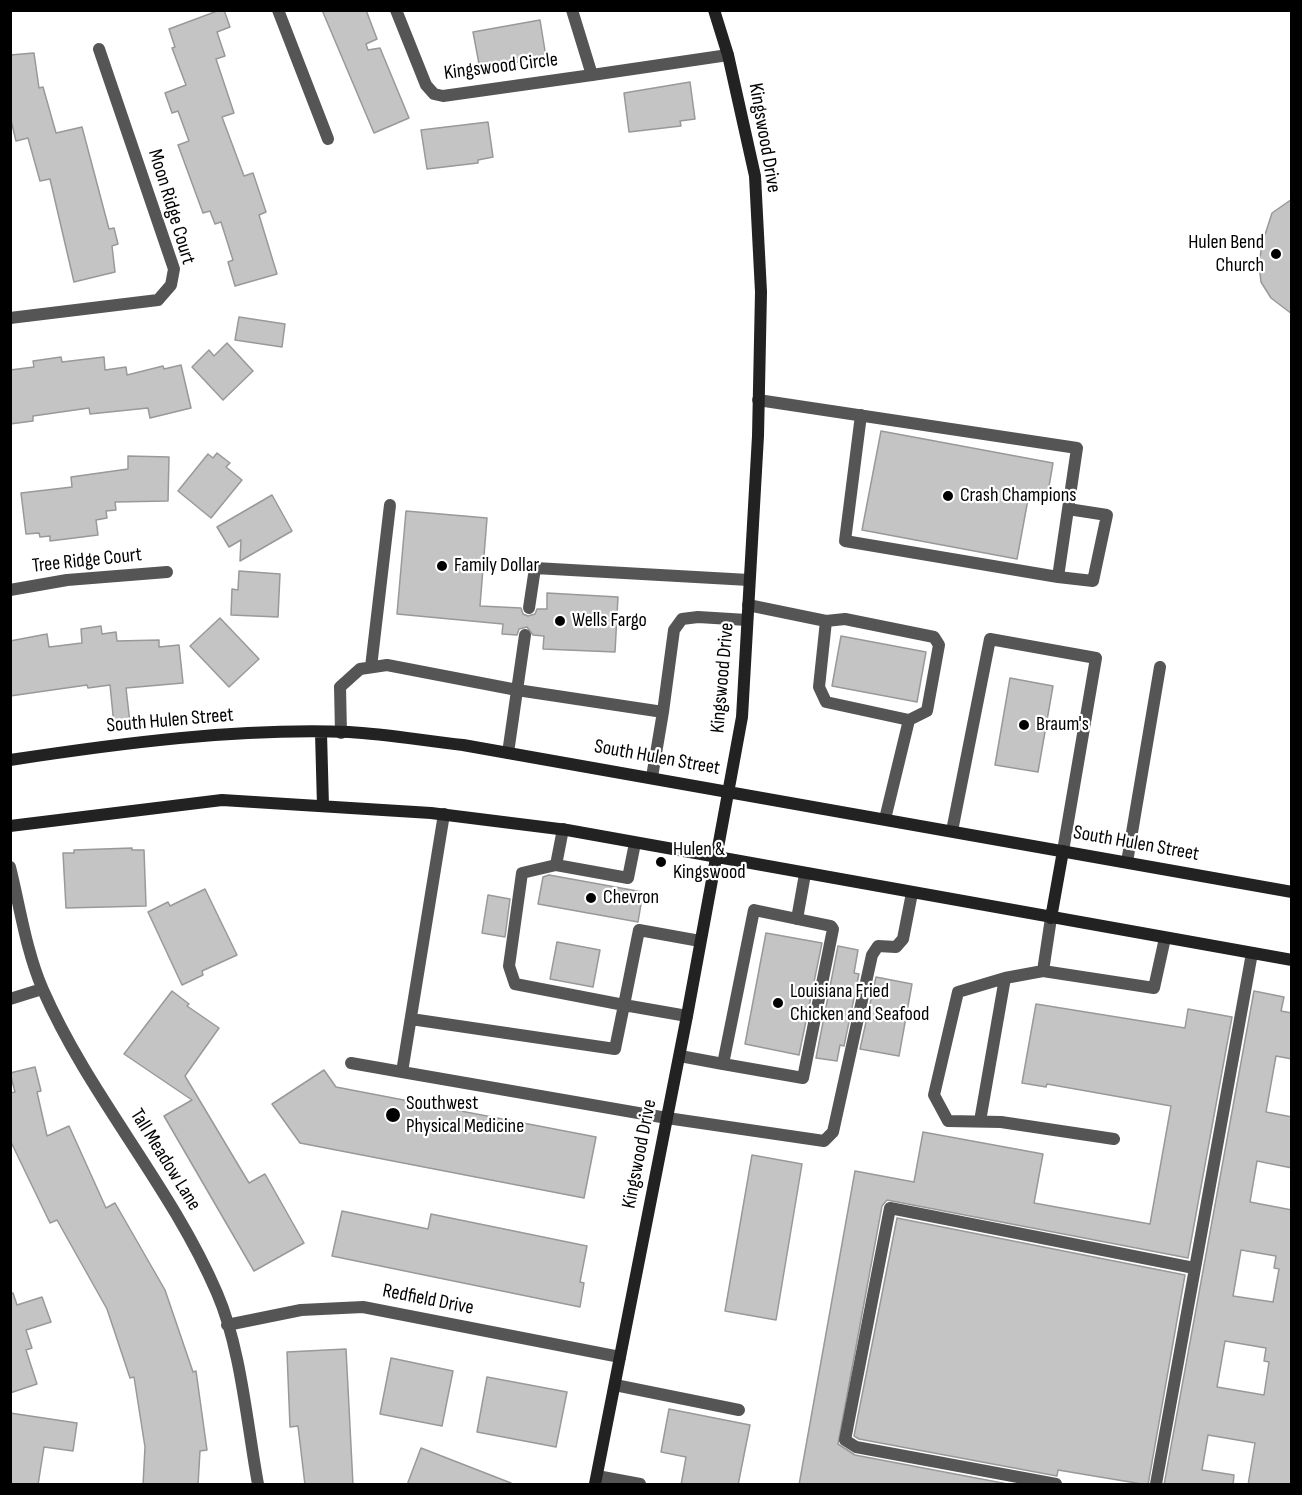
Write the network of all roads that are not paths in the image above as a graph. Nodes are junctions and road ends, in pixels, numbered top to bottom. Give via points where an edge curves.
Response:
1 (278, 10) edge
2 (396, 10) edge
3 (572, 10) edge
4 (714, 10) edge
5 (99, 49) dead end
6 (728, 55) junction
7 (592, 75) junction
8 (328, 139) dead end
9 (10, 318) edge
10 (759, 400) junction
11 (861, 415) junction
12 (390, 505) dead end
13 (1068, 508) junction
14 (167, 572) dead end
15 (1058, 577) junction
16 (749, 580) junction
17 (10, 590) edge
18 (748, 605) junction
19 (530, 608) dead end
20 (747, 620) junction
21 (826, 621) junction
22 (525, 635) dead end
23 (371, 667) junction
24 (1160, 667) dead end
25 (517, 690) junction
26 (663, 712) junction
27 (909, 720) junction
28 (341, 732) junction
29 (321, 733) junction
30 (508, 753) junction
31 (10, 760) edge
32 (652, 777) junction
33 (728, 790) junction
34 (323, 806) junction
35 (444, 814) junction
36 (885, 819) junction
37 (10, 826) edge
38 (562, 830) junction
39 (952, 831) junction
40 (635, 843) junction
41 (1064, 851) junction
42 (716, 857) junction
43 (1127, 862) junction
44 (556, 865) junction
45 (10, 867) edge
46 (806, 874) junction
47 (1292, 892) edge
48 (912, 893) junction
49 (1051, 918) junction
50 (797, 919) junction
51 (1165, 938) junction
52 (700, 941) junction
53 (1252, 953) junction
54 (1292, 960) edge
55 (1043, 971) junction
56 (1005, 978) junction
57 (42, 989) junction
58 (10, 999) edge
59 (624, 1005) junction
60 (687, 1016) junction
61 (411, 1019) junction
62 (680, 1056) junction
63 (351, 1064) dead end
64 (723, 1064) junction
65 (402, 1072) junction
66 (667, 1118) junction
67 (980, 1121) junction
68 (1114, 1139) dead end
69 (1194, 1268) junction
70 (227, 1324) junction
71 (620, 1357) junction
72 (615, 1385) junction
73 (739, 1410) dead end
74 (596, 1480) edge
75 (258, 1485) edge
76 (640, 1485) edge
77 (1056, 1485) edge
78 (1156, 1485) edge

1 - 8 street
2 - 7 street, Kingswood Circle via 426,85 434,94 443,96
3 - 7 street, Kingswood Circle
4 - 6 main road, Kingswood Drive
5 - 9 street, Moon Ridge Court via 174,269 171,285 159,300
6 - 7 street, Kingswood Circle
6 - 10 main road, Kingswood Drive via 755,176 761,292
10 - 11 street
10 - 16 main road, Kingswood Drive
11 - 13 street via 1077,448
11 - 15 street via 845,542
12 - 23 street
13 - 15 street
13 - 15 street via 1107,515 1093,581
14 - 17 street, Tree Ridge Court via 67,580
16 - 18 main road, Kingswood Drive
16 - 19 street via 535,568
18 - 20 main road, Kingswood Drive
18 - 21 street
20 - 26 street via 682,619 674,630
20 - 33 main road, Kingswood Drive via 742,717
21 - 27 street via 819,687 826,702
21 - 27 street via 844,619 934,637 939,645 927,711
22 - 25 street
23 - 25 street via 387,665
23 - 28 street via 360,669 340,687
24 - 43 street
25 - 26 street
25 - 30 street
26 - 32 street
27 - 36 street
28 - 29 main road, South Hulen Street
28 - 30 main road, South Hulen Street
29 - 31 main road, South Hulen Street via 234,734 150,741
29 - 34 main road
30 - 32 main road, South Hulen Street
32 - 33 main road, South Hulen Street
33 - 36 main road, South Hulen Street
33 - 42 main road, Kingswood Drive
34 - 35 main road
34 - 37 main road via 222,801
35 - 38 main road
35 - 61 street
36 - 39 main road, South Hulen Street
38 - 40 main road
38 - 44 street
39 - 41 main road, South Hulen Street
39 - 41 street via 990,639 1096,657
40 - 42 main road
40 - 44 street via 628,878
41 - 43 main road, South Hulen Street
41 - 49 main road
42 - 46 main road
42 - 52 main road, Kingswood Drive
43 - 47 main road, South Hulen Street
44 - 59 street via 522,873 509,966 515,984
45 - 57 street, Tall Meadow Lane
46 - 48 main road
46 - 50 street
48 - 49 main road
48 - 66 street via 903,939 896,947 878,946 872,955 833,1132 824,1141
49 - 51 main road
49 - 55 street
50 - 64 street via 753,912
50 - 64 street via 833,929 805,1076 801,1079
51 - 53 main road
51 - 55 street via 1154,988
52 - 59 street via 639,930
52 - 60 main road, Kingswood Drive
53 - 54 main road
53 - 69 street
55 - 56 street
56 - 67 street
56 - 67 street via 958,992 934,1095 948,1121
57 - 58 street
57 - 70 street, Tall Meadow Lane via 196,1250
59 - 60 street
59 - 61 street via 615,1049
60 - 62 main road, Kingswood Drive
61 - 65 street
62 - 64 street
62 - 66 main road, Kingswood Drive
63 - 65 street
65 - 66 street
66 - 71 main road, Kingswood Drive
67 - 68 street
69 - 77 street via 890,1208 845,1440 856,1447
69 - 78 street
70 - 71 street, Redfield Drive via 301,1310 363,1307
70 - 75 street, Tall Meadow Lane
71 - 72 main road, Kingswood Drive
72 - 73 street
72 - 74 main road, Kingswood Drive
74 - 76 street

